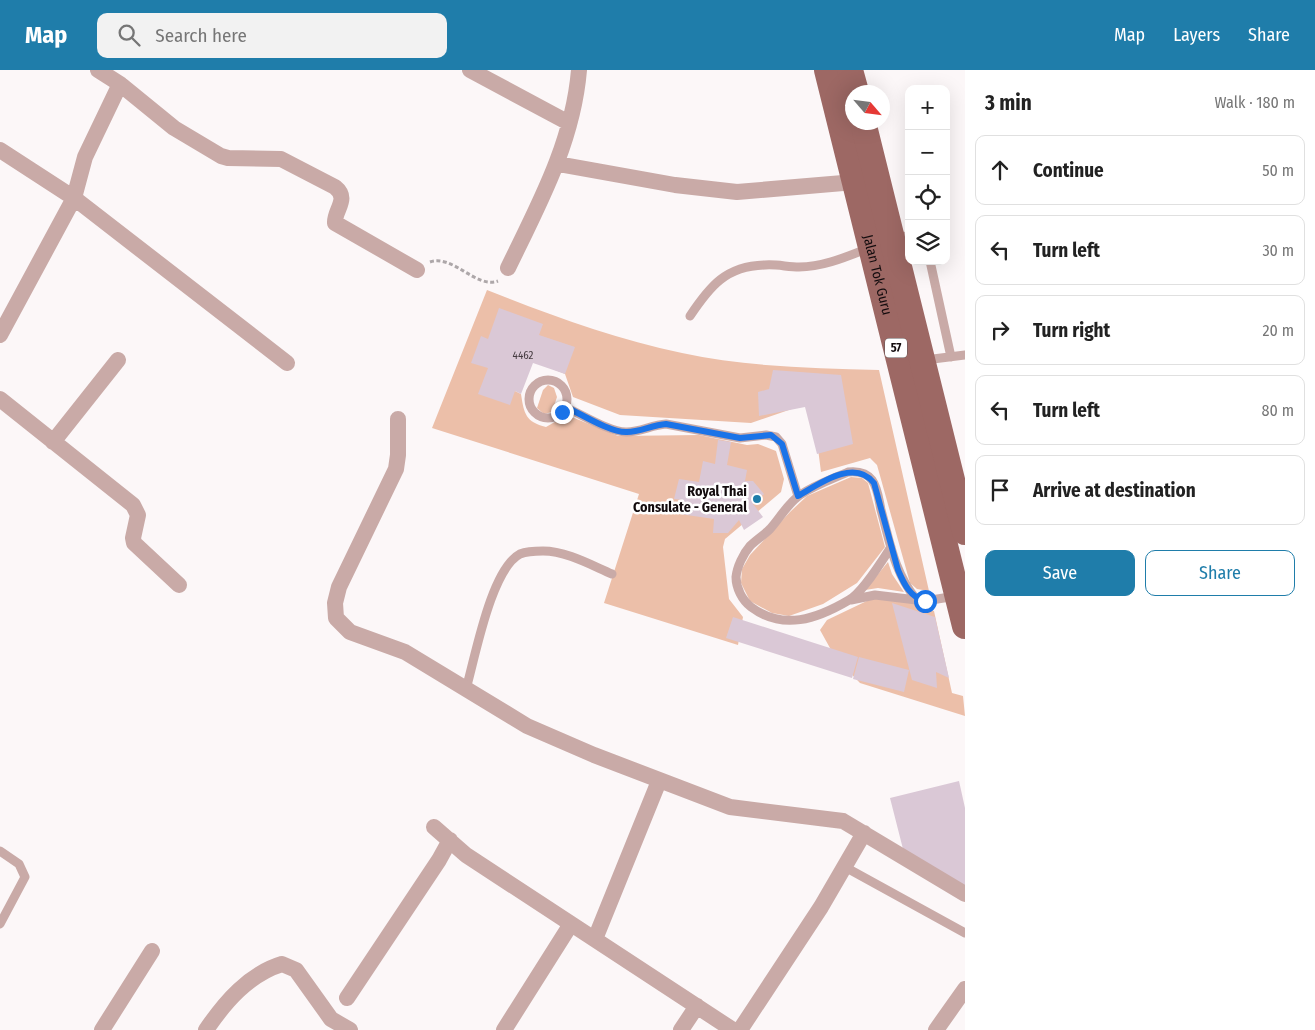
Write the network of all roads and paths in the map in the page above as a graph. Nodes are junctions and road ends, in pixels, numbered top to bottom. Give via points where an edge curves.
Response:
1 (98, 70) edge
2 (470, 70) edge
3 (579, 70) edge
4 (827, 70) edge
5 (850, 70) edge
6 (120, 84) junction
7 (854, 85) edge
8 (569, 123) junction
9 (865, 130) edge
10 (0, 150) edge
11 (558, 164) junction
12 (855, 182) junction
13 (74, 198) junction
14 (890, 240) edge
15 (931, 265) edge
16 (508, 268) joint
17 (417, 270) joint
18 (690, 316) dead end
19 (0, 335) edge
20 (965, 355) edge
21 (951, 357) junction
22 (118, 360) dead end
23 (922, 360) junction
24 (287, 363) dead end
25 (0, 399) edge
26 (566, 407) junction
27 (398, 419) dead end
28 (53, 442) junction
29 (798, 496) junction
30 (965, 532) edge
31 (891, 546) junction
32 (612, 574) dead end
33 (179, 585) dead end
34 (958, 596) junction
35 (916, 599) junction
36 (850, 600) junction
37 (965, 626) edge
38 (466, 689) junction
39 (658, 781) junction
40 (434, 827) dead end
41 (864, 833) junction
42 (450, 840) junction
43 (0, 851) edge
44 (845, 867) junction
45 (965, 894) edge
46 (0, 924) edge
47 (571, 924) junction
48 (965, 933) edge
49 (595, 940) junction
50 (152, 951) dead end
51 (965, 989) edge
52 (347, 998) dead end
53 (697, 1006) junction
54 (102, 1030) edge
55 (206, 1030) edge
56 (350, 1030) edge
57 (504, 1030) edge
58 (682, 1030) edge
59 (733, 1030) edge
60 (740, 1030) edge
61 (936, 1030) edge

1 - 6 street
2 - 8 street
3 - 8 street via 578,92
4 - 12 main road, Jalan Tok Guru / 57
5 - 7 main road
6 - 13 street via 85,157
6 - 17 street via 174,128 222,156 281,159 335,187 342,200 335,223
8 - 11 street
9 - 14 main road, Jalan Tok Guru / 57
10 - 13 street
11 - 12 street via 675,185 737,192
11 - 16 street
12 - 14 main road, Jalan Tok Guru / 57
13 - 19 street
13 - 24 street
14 - 18 lane via 826,264 799,268 766,264 743,267 721,278
14 - 23 main road, Jalan Tok Guru / 57
14 - 34 main road, Jalan Tok Guru / 57
15 - 21 lane
16 - 17 path via 500,280 491,282 436,260
20 - 21 lane
21 - 23 lane
22 - 28 street
23 - 30 main road, Jalan Tok Guru / 57
25 - 28 street
26 - 26 lane via 552,418 540,417 534,414 528,403 530,391 539,382 552,380 566,394
26 - 29 lane via 627,432 666,424 740,438 776,437 782,444
27 - 38 street via 396,469 339,587 336,618 350,632 405,652
28 - 33 street via 133,505 138,515 133,532 134,543
29 - 31 lane via 848,472 864,473 874,483
29 - 36 lane via 740,561 736,577 739,592 748,605 774,620 806,618
31 - 35 lane via 904,583
31 - 36 lane via 876,571
32 - 38 lane via 567,556 543,551 520,554 504,571 492,594
34 - 35 lane via 931,601
34 - 37 main road, Jalan Tok Guru / 57
35 - 36 lane via 875,595
38 - 39 street via 527,726
39 - 41 street via 730,807 833,818
39 - 49 street
40 - 42 street
41 - 44 street
41 - 45 street
42 - 47 street via 466,855
42 - 52 street
43 - 46 lane via 19,864 25,876
44 - 48 lane
44 - 60 street
47 - 49 street
47 - 57 street
49 - 53 street
50 - 54 street
51 - 61 street
53 - 58 street
53 - 59 street
55 - 56 street via 238,990 258,975 282,964 296,970 331,1019

